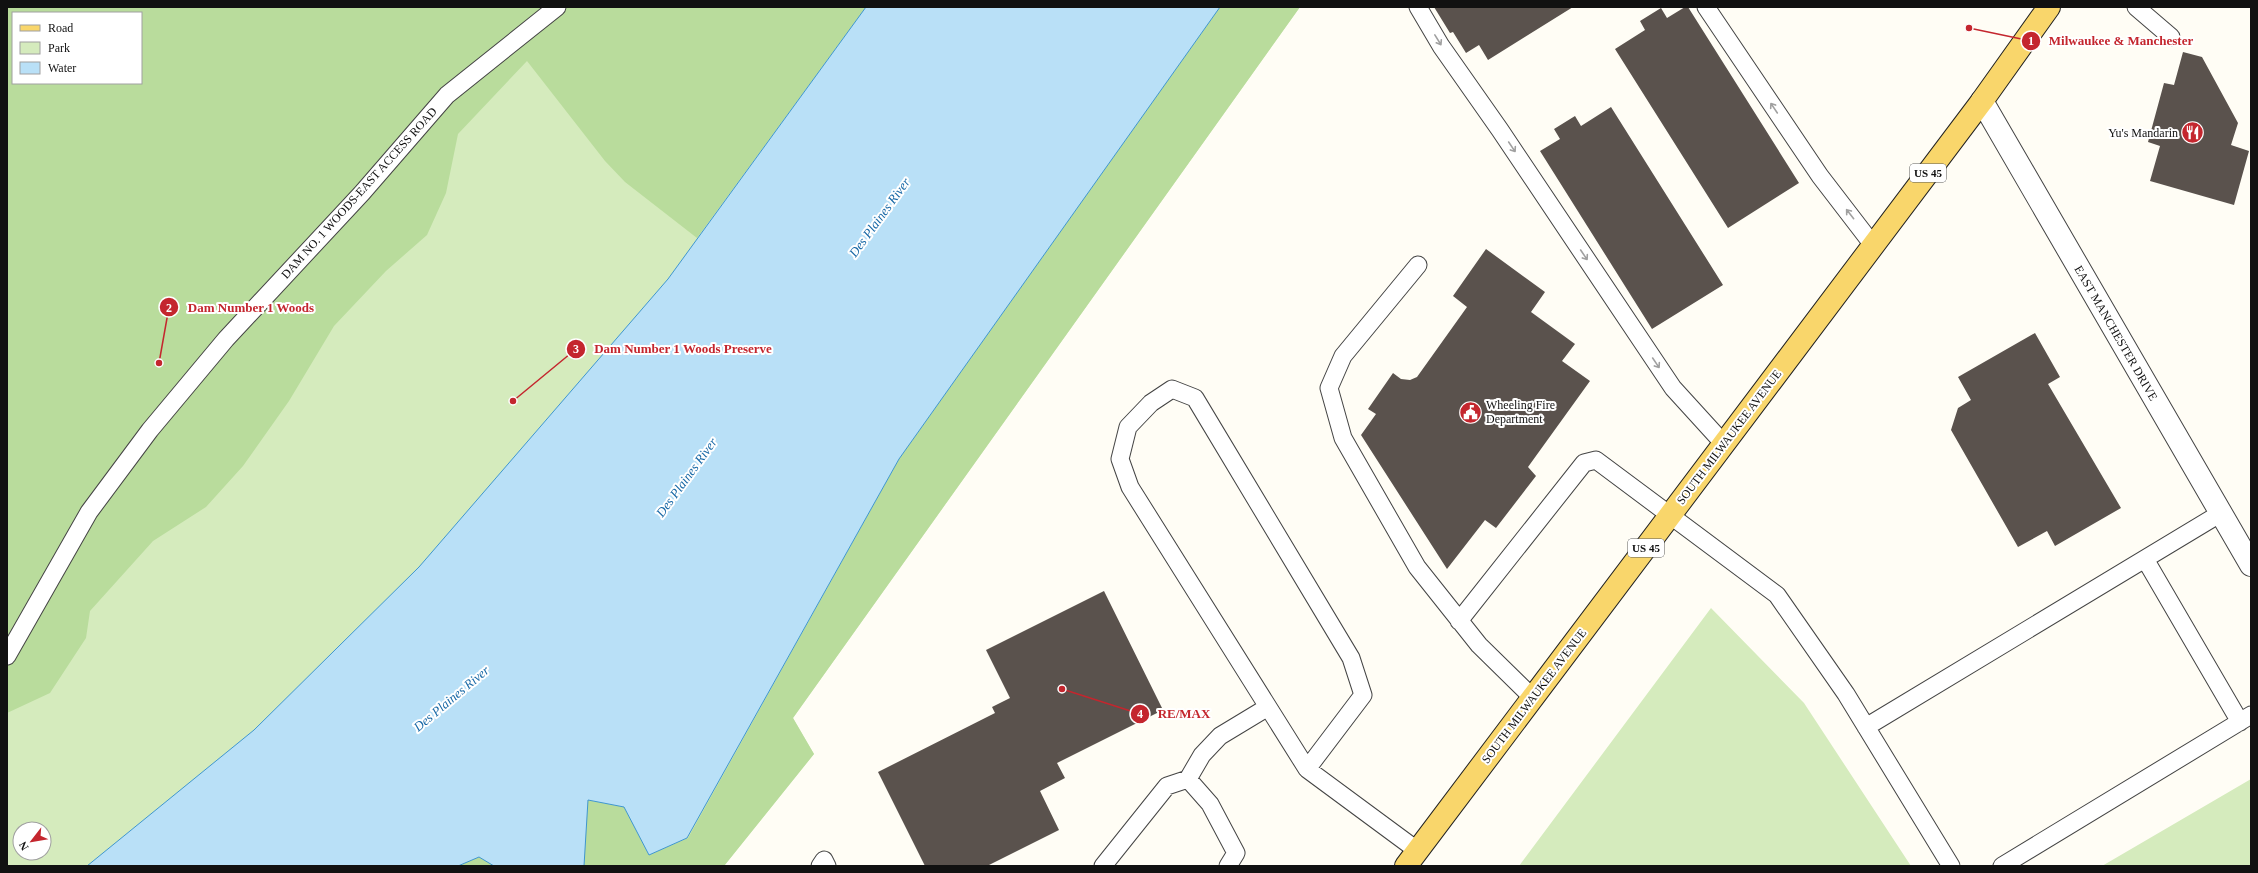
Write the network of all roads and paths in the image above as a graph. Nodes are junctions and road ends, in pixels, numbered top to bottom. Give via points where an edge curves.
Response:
1 (557, 7) edge
2 (1418, 7) edge
3 (1706, 7) edge
4 (2049, 7) edge
5 (2136, 7) edge
6 (2171, 37) dead end
7 (1982, 101) junction
8 (1874, 245) junction
9 (1418, 265) dead end
10 (1724, 444) junction
11 (2221, 513) junction
12 (1671, 515) junction
13 (2145, 559) junction
14 (2251, 565) edge
15 (1459, 621) junction
16 (7, 656) edge
17 (1533, 698) junction
18 (1268, 707) junction
19 (2246, 718) edge
20 (1866, 727) junction
21 (1307, 769) junction
22 (1188, 779) junction
23 (1412, 858) edge
24 (820, 866) edge
25 (828, 866) edge
26 (1103, 866) edge
27 (1228, 866) edge
28 (1951, 866) edge
29 (2002, 866) edge

1 - 16 lane, DAM NO. 1 WOODS-EAST ACCESS ROAD via 447,95 362,193 226,339 150,430 89,512
2 -> 10 lane via 1441,46 1673,388
8 -> 3 lane via 1820,176
4 - 7 main road, SOUTH MILWAUKEE AVENUE / US 45
5 - 6 lane
7 - 8 main road, SOUTH MILWAUKEE AVENUE / US 45
7 - 11 street, EAST MANCHESTER DRIVE
8 - 10 main road, SOUTH MILWAUKEE AVENUE / US 45
9 - 15 lane via 1343,356 1329,388 1343,438 1417,567
10 - 12 main road, SOUTH MILWAUKEE AVENUE / US 45
11 - 13 lane
11 - 14 street, EAST MANCHESTER DRIVE
12 - 15 lane via 1596,460 1584,463
12 - 17 main road, SOUTH MILWAUKEE AVENUE / US 45
12 - 20 lane via 1777,595
13 - 19 lane
13 - 20 lane
15 - 17 lane via 1478,645
17 - 23 main road, SOUTH MILWAUKEE AVENUE / US 45
18 - 21 lane
18 - 21 lane via 1130,487 1120,459 1128,427 1151,403 1172,389 1195,398 1351,658 1363,695
18 - 22 lane via 1220,736 1202,755
19 - 29 lane
20 - 28 lane
21 - 23 lane
22 - 26 lane via 1167,786
22 - 27 lane via 1210,804 1236,853
24 - 25 lane via 824,860

